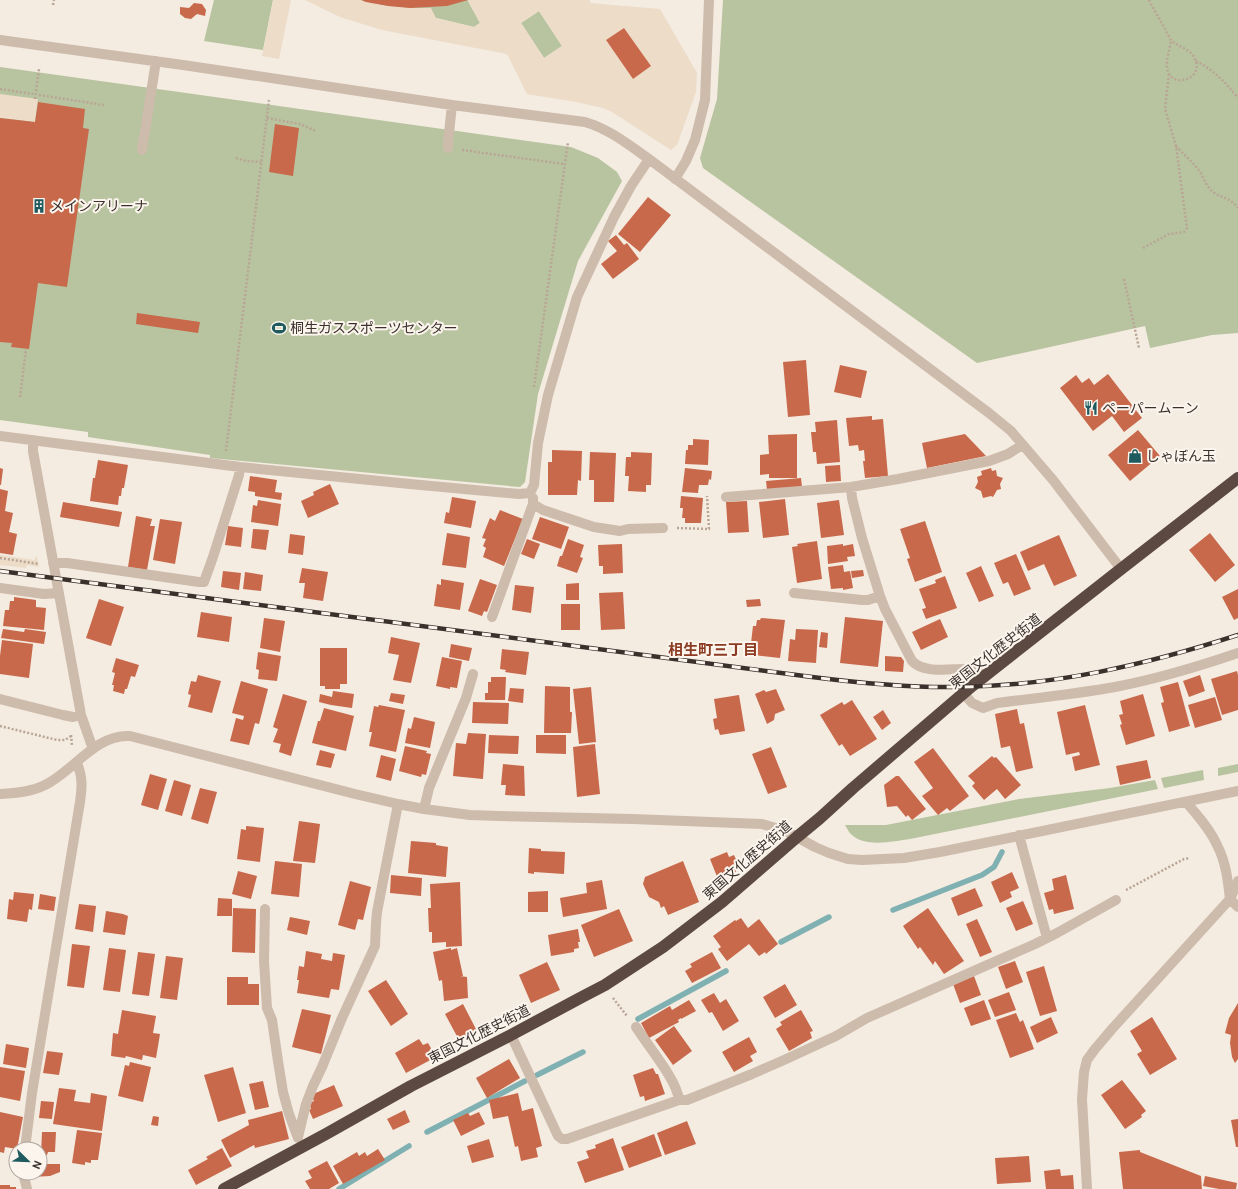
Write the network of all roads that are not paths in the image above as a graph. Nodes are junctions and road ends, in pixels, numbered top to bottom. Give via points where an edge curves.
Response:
1 (709, 0) edge
2 (0, 40) edge
3 (156, 61) junction
4 (452, 105) junction
5 (448, 148) road end
6 (142, 150) dead end
7 (649, 159) junction
8 (675, 179) junction
9 (0, 436) edge
10 (33, 440) junction
11 (1022, 445) junction
12 (240, 467) junction
13 (1238, 478) edge
14 (851, 487) junction
15 (530, 493) junction
16 (726, 497) dead end
17 (533, 504) junction
18 (663, 528) road end
19 (53, 563) junction
20 (1121, 569) junction
21 (0, 588) edge
22 (794, 592) dead end
23 (58, 593) junction
24 (880, 596) junction
25 (492, 617) dead end
26 (1238, 653) edge
27 (474, 674) dead end
28 (984, 678) junction
29 (964, 694) junction
30 (0, 699) edge
31 (81, 716) junction
32 (93, 749) junction
33 (76, 763) junction
34 (1238, 791) edge
35 (4, 794) edge
36 (1186, 802) junction
37 (398, 804) junction
38 (424, 809) junction
39 (1019, 835) junction
40 (797, 836) junction
41 (1238, 880) edge
42 (1230, 899) junction
43 (1116, 900) road end
44 (1238, 907) edge
45 (265, 909) dead end
46 (1047, 938) junction
47 (636, 1027) road end
48 (511, 1035) junction
49 (679, 1100) junction
50 (26, 1141) edge
51 (300, 1142) junction
52 (224, 1189) edge
53 (1087, 1189) edge

1 - 8 street via 705,100 695,140
2 - 3 street
3 - 4 street
3 - 6 street
4 - 5 street
4 - 7 street via 597,125
7 - 8 street
7 - 15 street via 614,217 577,297 548,395 538,443 534,485
8 - 11 street via 1011,431
9 - 10 street
10 - 12 street
10 - 19 street
11 - 14 street via 989,461
11 - 20 street via 1053,480
12 - 15 street
12 - 19 street via 204,582
13 - 20 highway, 東国文化歴史街道
14 - 16 street
14 - 24 street via 862,538
15 - 17 street
17 - 18 street via 542,510 594,527 620,531
17 - 25 street
19 - 23 street
20 - 28 highway, 東国文化歴史街道
21 - 23 street via 44,594
22 - 24 street via 862,600
23 - 31 street
24 - 28 street via 915,665 927,669 972,669 977,670
26 - 29 street via 1145,681 997,703 983,708
27 - 38 street via 429,788
28 - 29 highway, 東国文化歴史街道
29 - 40 highway, 東国文化歴史街道
30 - 31 street via 63,715
31 - 32 street
32 - 33 street
32 - 37 street via 115,737 130,736
33 - 35 street via 46,785
33 - 50 street via 82,777 82,789
34 - 36 street
36 - 39 street
36 - 42 street via 1218,846
37 - 38 street
37 - 51 street via 377,912 375,946 306,1104
38 - 40 street via 499,816 762,824
39 - 40 street via 904,858 862,860 829,853
39 - 46 street
40 - 48 highway, 東国文化歴史街道 via 722,902 663,947 604,985
41 - 42 street
42 - 44 street
42 - 53 street via 1087,1060 1082,1099
43 - 46 street
45 - 51 street via 264,961 267,1008 272,1020 283,1092
46 - 49 street via 867,1018 836,1036 778,1063 687,1100
47 - 49 street via 672,1080
48 - 49 street via 558,1136 562,1139
48 - 51 highway, 東国文化歴史街道
51 - 52 highway, 東国文化歴史街道

